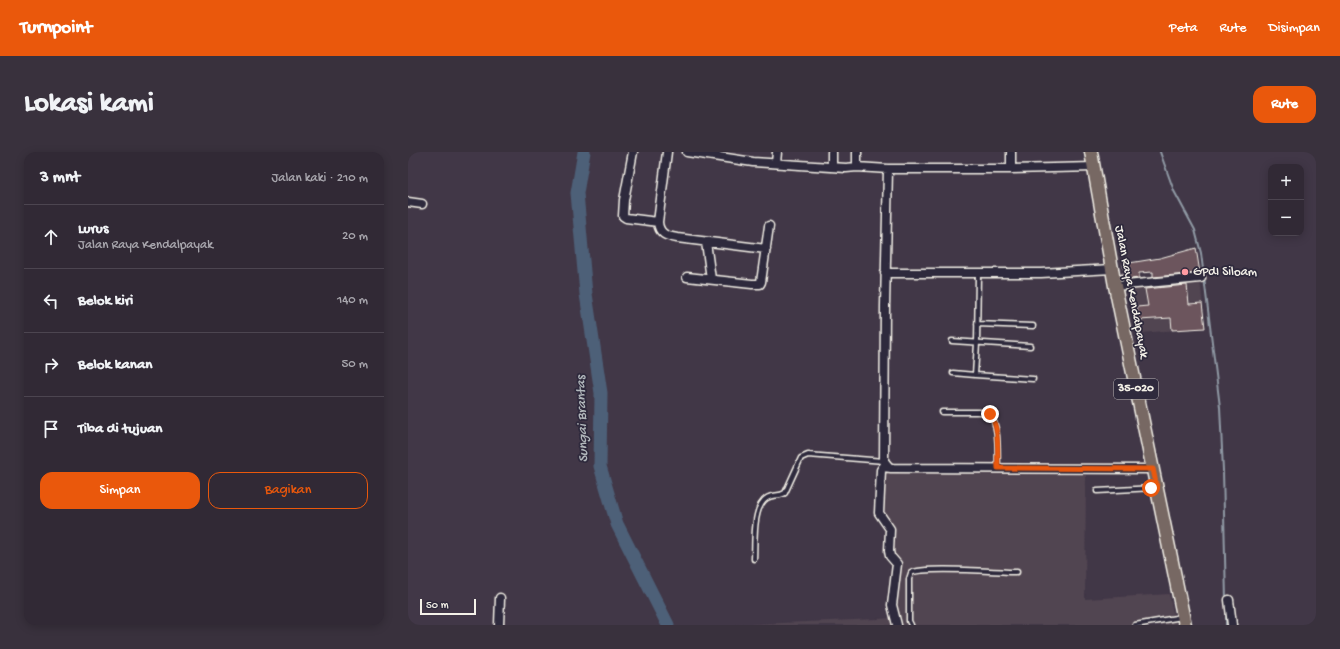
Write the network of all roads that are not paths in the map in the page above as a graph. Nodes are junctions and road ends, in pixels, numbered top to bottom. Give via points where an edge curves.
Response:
1 (633, 152) edge
2 (667, 152) edge
3 (687, 152) edge
4 (777, 152) edge
5 (832, 152) edge
6 (857, 152) edge
7 (1011, 152) edge
8 (1091, 152) edge
9 (776, 163) junction
10 (832, 166) junction
11 (857, 167) junction
12 (888, 168) junction
13 (1094, 168) junction
14 (1012, 169) junction
15 (408, 202) edge
16 (422, 204) dead end
17 (658, 222) junction
18 (769, 226) dead end
19 (706, 242) junction
20 (766, 249) junction
21 (1112, 270) junction
22 (885, 273) junction
23 (978, 274) junction
24 (687, 276) dead end
25 (1201, 278) dead end
26 (711, 279) junction
27 (1115, 286) junction
28 (977, 324) junction
29 (1033, 326) dead end
30 (952, 341) dead end
31 (977, 343) junction
32 (1030, 346) dead end
33 (953, 373) dead end
34 (975, 375) junction
35 (1033, 379) dead end
36 (942, 412) dead end
37 (884, 461) junction
38 (891, 468) junction
39 (998, 468) junction
40 (1153, 469) junction
41 (1157, 488) junction
42 (1097, 491) dead end
43 (754, 559) dead end
44 (1017, 572) dead end
45 (500, 598) dead end
46 (1229, 600) dead end
47 (1184, 621) edge
48 (499, 625) edge
49 (897, 625) edge
50 (911, 625) edge
51 (1135, 625) edge
52 (1232, 625) edge

1 - 17 street via 623,216
2 - 17 street
3 - 9 street
4 - 9 street
5 - 10 street
6 - 11 street
7 - 14 street
8 - 13 main road, Jalan Raya Kendalpayak / 35-020
9 - 10 street
10 - 11 street
11 - 12 street
12 - 14 street
12 - 22 street
13 - 14 street
13 - 21 main road, Jalan Raya Kendalpayak / 35-020
15 - 16 street
17 - 19 street via 660,231 666,236
18 - 20 street
19 - 20 street
19 - 26 street
20 - 26 street via 760,284
21 - 23 street
21 - 27 main road, Jalan Raya Kendalpayak / 35-020
22 - 23 street
22 - 37 street
23 - 28 lane
24 - 26 street
25 - 27 street
27 - 40 main road, Jalan Raya Kendalpayak / 35-020
28 - 29 lane
28 - 31 lane
30 - 31 lane
31 - 32 lane
31 - 34 lane
33 - 34 lane
34 - 35 lane
36 - 39 lane via 990,414 996,429
37 - 38 street
37 - 43 lane via 808,455 801,458 785,494 768,497 761,503 757,512
38 - 39 street
38 - 49 street via 883,467 881,470 879,513 890,529 889,551 897,564 892,605
39 - 40 street
40 - 41 main road, Jalan Raya Kendalpayak / 35-020
41 - 42 lane
41 - 47 main road, Jalan Raya Kendalpayak / 35-020
44 - 50 lane via 931,570 911,573
45 - 48 street
46 - 52 street
47 - 51 lane

